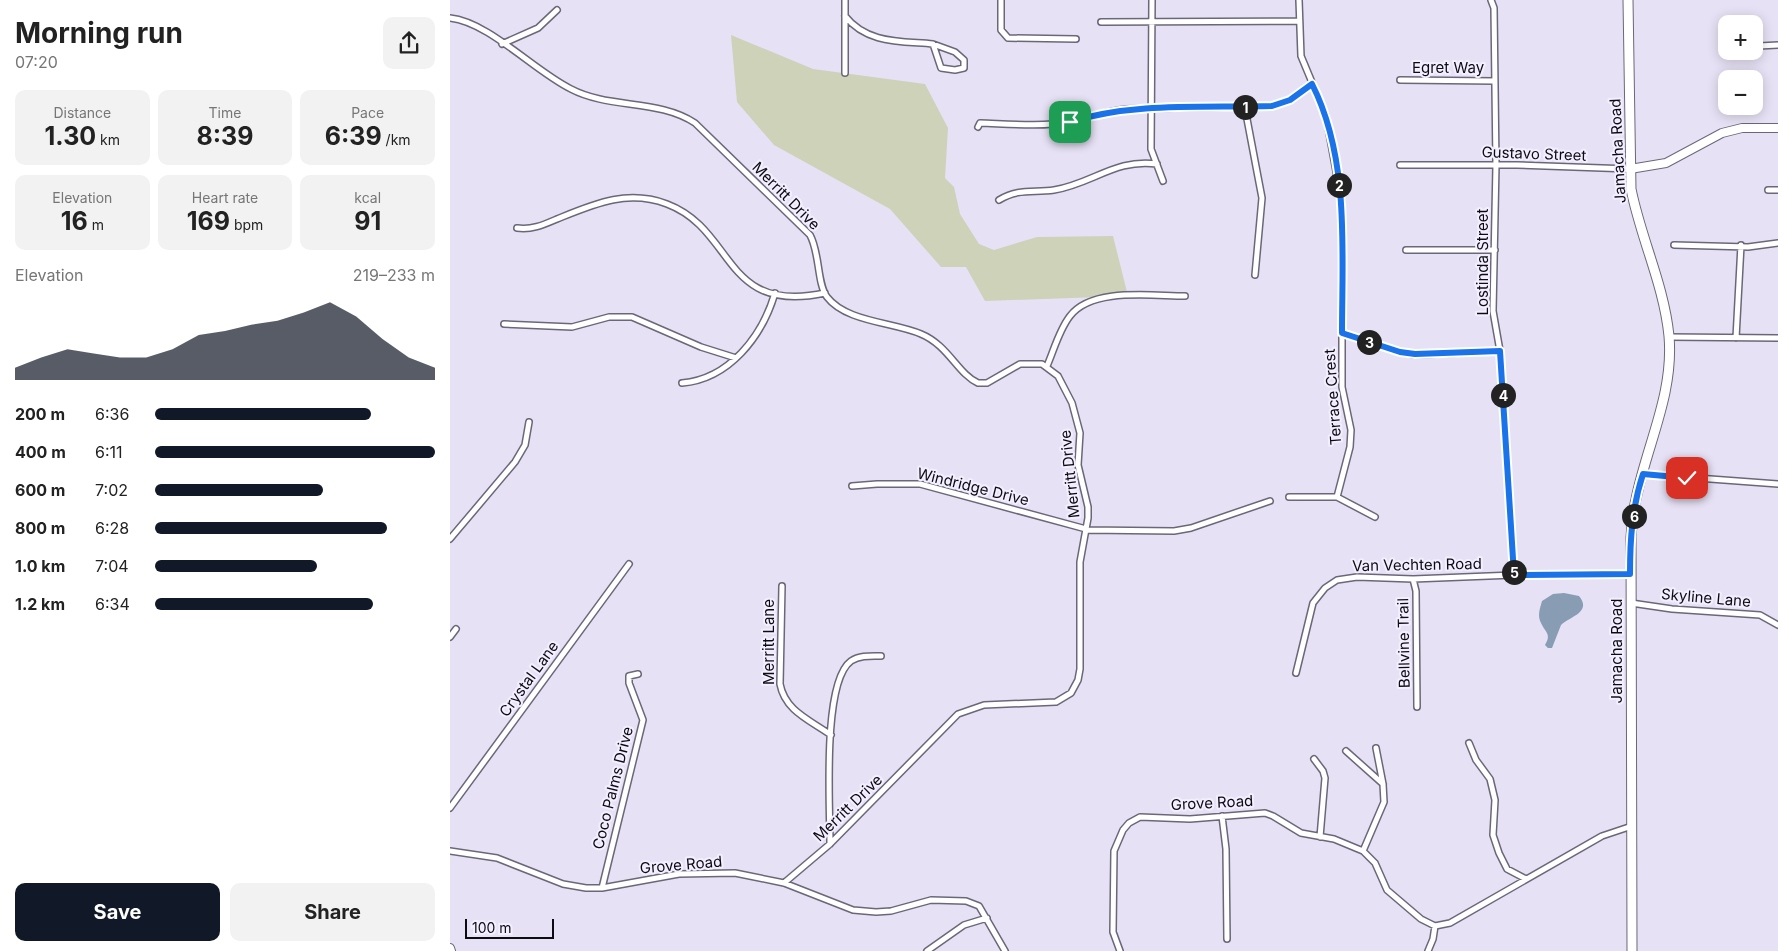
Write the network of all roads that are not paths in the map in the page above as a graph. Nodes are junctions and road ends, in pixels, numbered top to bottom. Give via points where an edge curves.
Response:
1 (845, 0) edge
2 (1001, 0) edge
3 (1152, 0) edge
4 (1299, 0) edge
5 (1491, 0) edge
6 (1628, 0) edge
7 (557, 10) dead end
8 (845, 16) junction
9 (450, 18) edge
10 (1299, 21) junction
11 (1101, 22) dead end
12 (1152, 22) junction
13 (1076, 39) dead end
14 (502, 44) junction
15 (933, 44) junction
16 (1778, 45) edge
17 (1763, 46) edge
18 (845, 73) dead end
19 (1400, 80) dead end
20 (1495, 81) junction
21 (1312, 84) junction
22 (1247, 107) junction
23 (1152, 109) junction
24 (978, 126) dead end
25 (1778, 128) edge
26 (1157, 164) junction
27 (1400, 165) dead end
28 (1496, 165) junction
29 (1630, 169) junction
30 (1163, 181) dead end
31 (1768, 190) dead end
32 (1778, 190) edge
33 (999, 200) dead end
34 (517, 228) dead end
35 (1778, 243) edge
36 (1674, 245) dead end
37 (1741, 245) junction
38 (1406, 250) dead end
39 (1495, 250) junction
40 (1255, 274) dead end
41 (775, 293) junction
42 (825, 293) junction
43 (1185, 296) dead end
44 (504, 324) dead end
45 (1342, 333) junction
46 (1669, 338) junction
47 (1736, 338) junction
48 (1778, 338) edge
49 (1500, 351) junction
50 (736, 358) junction
51 (1047, 366) junction
52 (682, 383) dead end
53 (529, 422) dead end
54 (1643, 474) junction
55 (1778, 484) edge
56 (852, 486) dead end
57 (1338, 497) junction
58 (1289, 498) dead end
59 (1270, 500) dead end
60 (1375, 517) dead end
61 (1086, 530) junction
62 (450, 539) edge
63 (629, 564) dead end
64 (1630, 574) junction
65 (1514, 575) junction
66 (1413, 579) junction
67 (782, 586) dead end
68 (1630, 603) junction
69 (1778, 625) edge
70 (456, 629) dead end
71 (450, 636) edge
72 (881, 656) dead end
73 (1296, 673) dead end
74 (638, 674) dead end
75 (1417, 707) dead end
76 (831, 735) junction
77 (1469, 743) dead end
78 (1376, 748) dead end
79 (1346, 751) dead end
80 (1314, 759) dead end
81 (1383, 784) junction
82 (450, 808) edge
83 (1222, 816) junction
84 (1632, 826) junction
85 (1320, 837) junction
86 (830, 844) junction
87 (450, 851) edge
88 (1363, 851) junction
89 (1526, 879) junction
90 (784, 883) junction
91 (602, 888) junction
92 (987, 918) junction
93 (1435, 926) junction
94 (1227, 939) dead end
95 (927, 951) edge
96 (1005, 951) edge
97 (1120, 951) edge
98 (1428, 951) edge
99 (1632, 951) edge

1 - 8 street
2 - 13 street via 1001,30 1008,38
3 - 12 street
4 - 10 street, Terrace Crest
5 - 20 street, Lostinda Street via 1494,8
6 - 29 main road, Jamacha Road
7 - 14 street via 538,28
8 - 15 street via 860,31 873,38
8 - 18 street
9 - 14 street, Merritt Drive via 474,25
10 - 12 street
10 - 21 street, Terrace Crest via 1301,56
11 - 12 street
12 - 23 street
14 - 42 street, Merritt Drive via 581,94 675,113 695,123 810,235
15 - 15 street via 941,68 964,68 964,60 955,52
16 - 17 street
19 - 20 street, Egret Way
20 - 28 street, Lostinda Street
21 - 22 street via 1281,104
21 - 45 street, Terrace Crest via 1326,116 1342,204
22 - 23 street
22 - 40 street via 1262,198
23 - 24 street via 1109,111 1070,122 980,123
23 - 26 street via 1151,149
25 - 29 street, Gustavo Street via 1742,128 1722,133 1666,163
26 - 30 street
26 - 33 street via 1129,164 1105,170 1070,186 1011,192
27 - 28 street, Gustavo Street
28 - 29 street, Gustavo Street
28 - 39 street, Lostinda Street
29 - 46 main road, Jamacha Road via 1636,212 1664,299
31 - 32 street
34 - 41 street via 531,229 613,198 659,201 691,216 743,278 761,290
35 - 37 street
36 - 37 street
37 - 47 street
38 - 39 street
39 - 49 street, Lostinda Street via 1493,311
41 - 42 street via 789,297
41 - 50 street via 757,335
42 - 51 street via 846,312 931,339 978,383 987,382 1020,364 1036,362
43 - 51 street via 1107,297 1089,302 1071,315
44 - 50 street via 572,328 609,317 632,317 701,347
45 - 49 street via 1415,354
45 - 57 street, Terrace Crest via 1342,387 1351,430
46 - 47 street
46 - 54 main road, Jamacha Road via 1667,389
47 - 48 street
49 - 65 street, Lostinda Street
50 - 52 street via 700,382
51 - 61 street, Merritt Drive via 1058,376 1067,392 1080,433 1078,465 1088,507
53 - 62 street via 525,445 515,462
54 - 55 street
54 - 64 main road, Jamacha Road via 1630,537
56 - 61 street, Windridge Drive via 920,484
57 - 58 street
57 - 60 street
59 - 61 street, Windridge Drive via 1174,531
61 - 86 street, Merritt Drive via 1080,562 1080,669 1071,693 1056,702 984,705 958,714
63 - 82 street, Crystal Lane
64 - 65 street, Van Vechten Road
64 - 68 main road, Jamacha Road
65 - 66 street, Van Vechten Road
66 - 73 street, Van Vechten Road via 1356,576 1337,580 1325,588 1313,603
66 - 75 street, Bellvine Trail via 1416,591
67 - 76 street, Merritt Lane via 782,694 788,705
68 - 69 street, Skyline Lane via 1760,615
68 - 84 main road, Jamacha Road
70 - 71 street
72 - 76 street via 858,657 845,668 834,696
74 - 91 street, Coco Palms Drive via 629,676 629,682 643,720
76 - 86 street
77 - 89 street via 1476,760 1490,779 1495,800 1493,835 1499,853 1507,869
78 - 81 street
79 - 81 street
80 - 85 street via 1325,778
81 - 88 street via 1384,802
83 - 85 street, Grove Road via 1264,813 1301,833
83 - 94 street via 1226,849
83 - 97 street, Grove Road via 1190,819 1140,817 1123,830 1114,851 1113,932
84 - 89 street via 1602,836
84 - 99 main road, Jamacha Road
85 - 88 street, Grove Road
86 - 90 street, Merritt Drive
87 - 91 street, Grove Road via 509,861 564,884
88 - 93 street, Grove Road via 1376,863 1387,890 1421,919
89 - 93 street via 1450,923
90 - 91 street, Grove Road via 735,873 699,873
90 - 92 street, Grove Road via 853,910 891,911 931,900 966,900 977,904
92 - 95 street via 964,925
92 - 96 street, Grove Road
93 - 98 street

